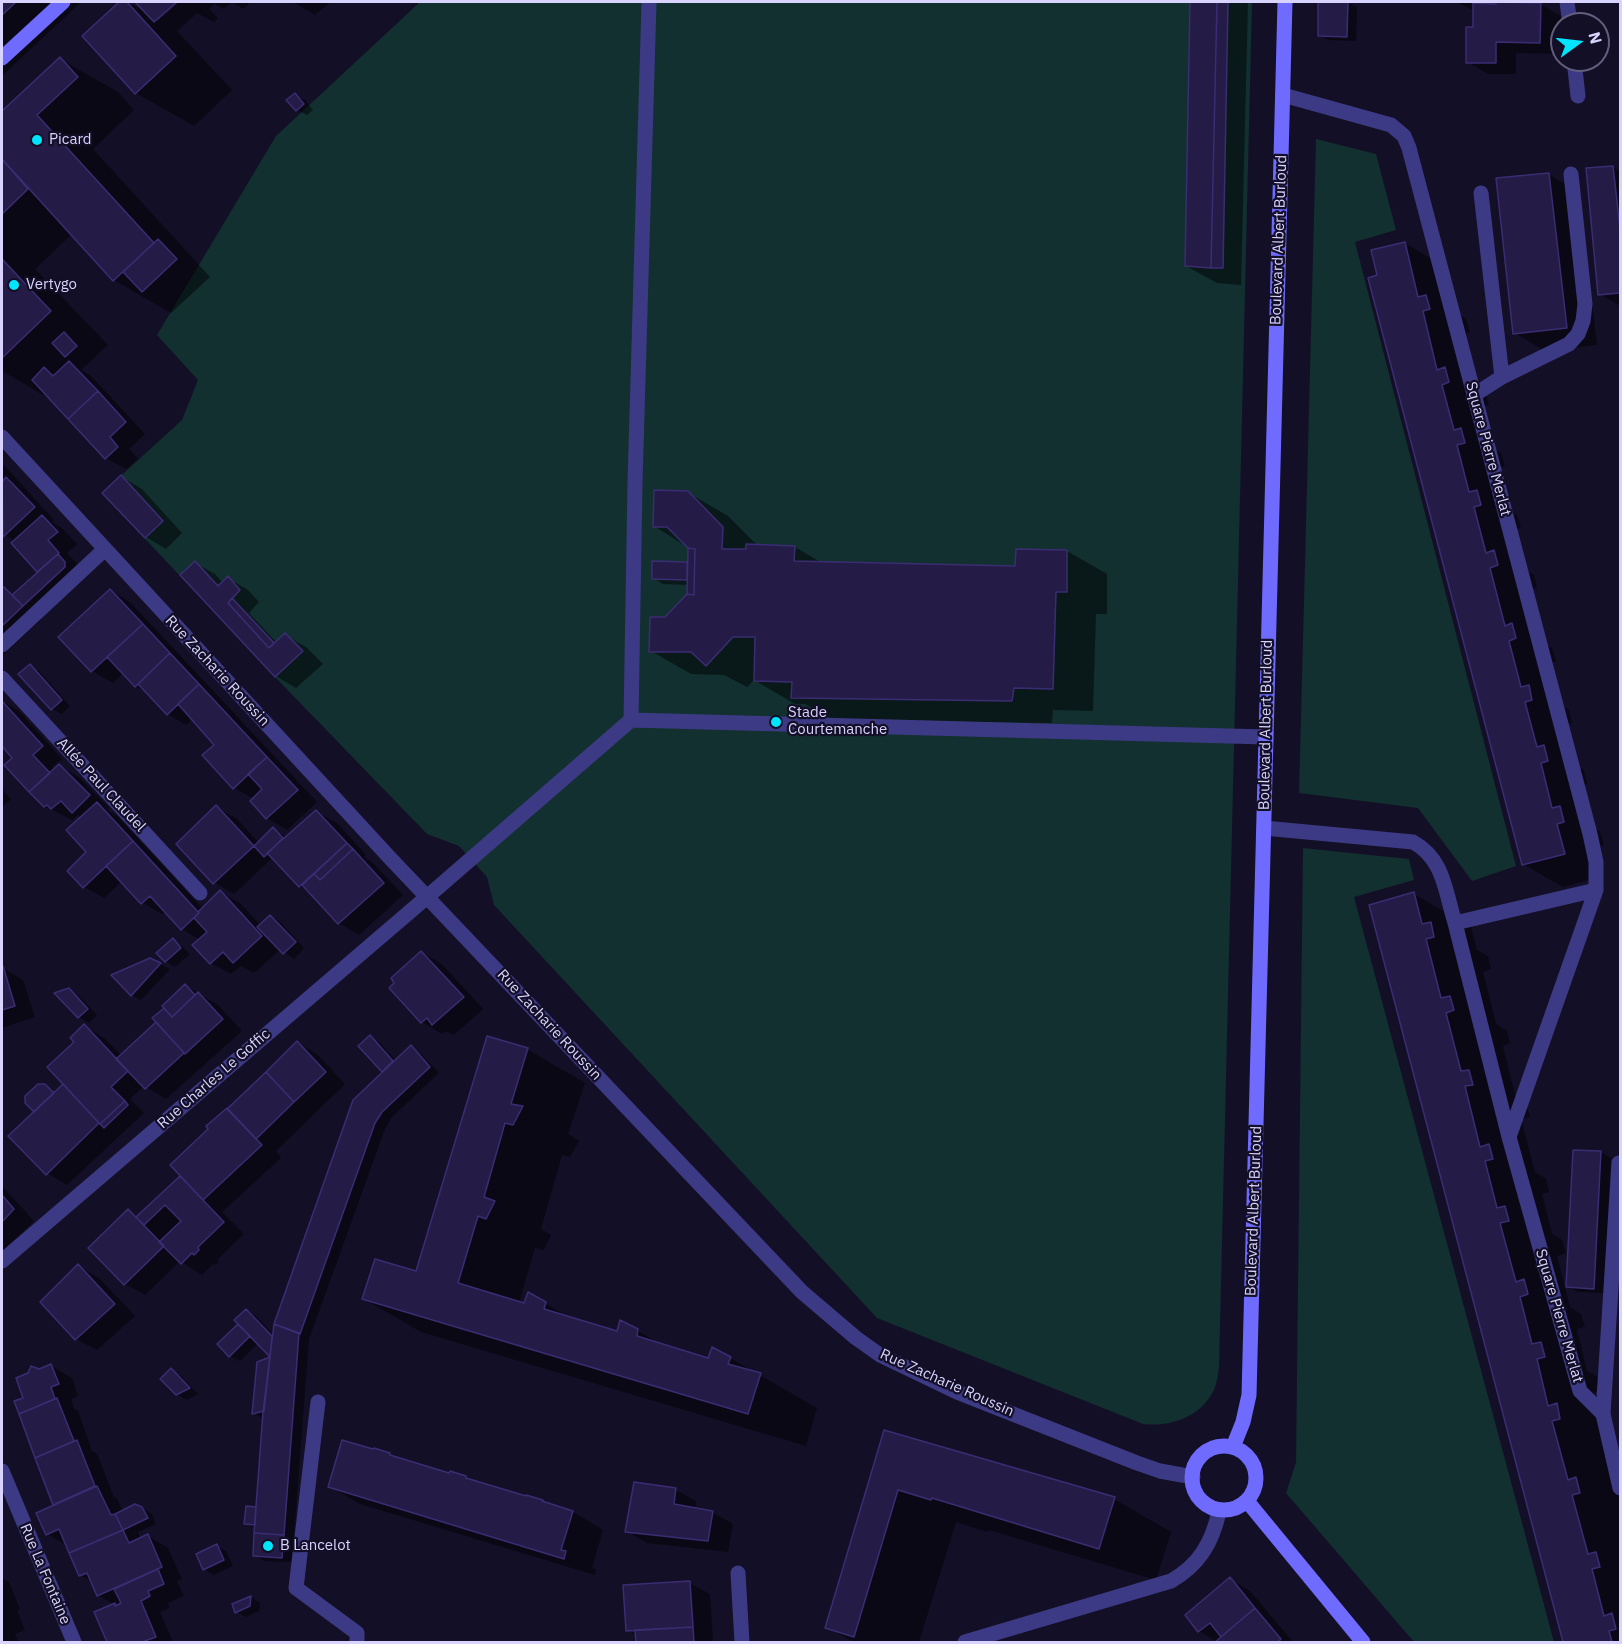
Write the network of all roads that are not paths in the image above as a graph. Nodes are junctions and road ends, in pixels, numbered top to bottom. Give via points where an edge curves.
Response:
1 (63, 2) edge
2 (649, 2) edge
3 (1285, 2) edge
4 (2, 58) edge
5 (1575, 72) edge
6 (1283, 95) junction
7 (1578, 96) dead end
8 (1571, 174) dead end
9 (1481, 193) dead end
10 (1502, 377) junction
11 (1474, 395) junction
12 (2, 437) edge
13 (105, 549) junction
14 (2, 645) edge
15 (2, 678) edge
16 (631, 720) junction
17 (1266, 737) junction
18 (1264, 828) junction
19 (1596, 890) junction
20 (200, 893) dead end
21 (428, 897) junction
22 (1455, 923) junction
23 (1509, 1137) junction
24 (1618, 1163) dead end
25 (2, 1262) edge
26 (318, 1402) dead end
27 (1603, 1414) junction
28 (1233, 1447) junction
29 (2, 1472) edge
30 (1193, 1477) junction
31 (1620, 1488) edge
32 (1247, 1501) junction
33 (1219, 1512) junction
34 (738, 1573) dead end
35 (74, 1642) edge
36 (357, 1642) edge
37 (742, 1642) edge
38 (965, 1642) edge
39 (1364, 1642) edge

1 - 4 street
2 - 16 street
3 - 6 street, Boulevard Albert Burloud
5 - 7 street
6 - 11 street, Square Pierre Merlat via 1378,120 1404,136
6 - 17 street, Boulevard Albert Burloud
8 - 10 street via 1585,304 1583,321 1569,344
9 - 10 street
10 - 11 street
11 - 19 street, Square Pierre Merlat via 1590,834
12 - 13 street, Rue Zacharie Roussin
13 - 14 street
13 - 21 street, Rue Zacharie Roussin
15 - 20 street, Allée Paul Claudel
16 - 17 street
16 - 21 street, Rue Charles Le Goffic
17 - 18 street, Boulevard Albert Burloud
18 - 22 street, Square Pierre Merlat via 1413,842 1435,860
18 - 28 street, Boulevard Albert Burloud via 1249,1395
19 - 22 street
19 - 23 street, Square Pierre Merlat
21 - 25 street, Rue Charles Le Goffic
21 - 30 street, Rue Zacharie Roussin via 802,1292 856,1338 957,1392 1137,1463
22 - 23 street, Square Pierre Merlat
23 - 27 street, Square Pierre Merlat via 1580,1390
24 - 27 street
26 - 36 street via 296,1588 357,1633
27 - 31 street
28 - 30 street via 1208,1449 1195,1465
28 - 32 street via 1249,1457 1254,1469 1253,1490
29 - 35 street, Rue La Fontaine
30 - 33 street via 1201,1502
32 - 33 street via 1236,1510
32 - 39 street
33 - 38 street via 1203,1556 1171,1581
34 - 37 street

